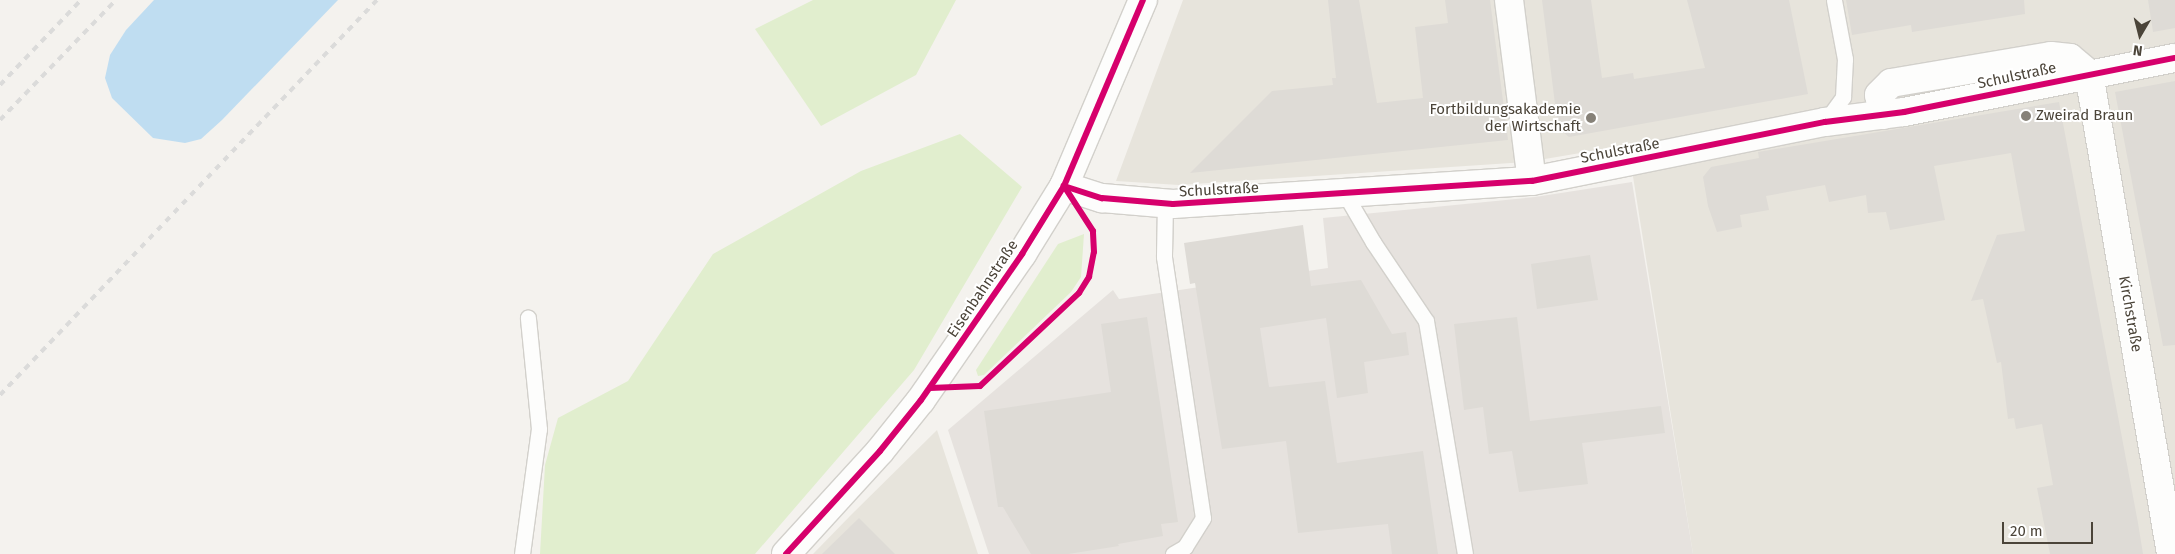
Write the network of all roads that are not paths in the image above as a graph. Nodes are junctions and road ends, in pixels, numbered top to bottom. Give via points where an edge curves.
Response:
1 (1143, 0) edge
2 (1509, 0) edge
3 (1834, 0) edge
4 (2175, 58) edge
5 (2089, 74) junction
6 (1825, 122) junction
7 (1532, 181) junction
8 (1064, 186) junction
9 (1345, 194) junction
10 (1165, 203) junction
11 (528, 318) dead end
12 (522, 554) edge
13 (786, 554) edge
14 (1173, 554) edge
15 (1465, 554) edge
16 (2171, 554) edge

1 - 8 street, Eisenbahnstraße
2 - 7 street
3 - 6 lane via 1845,59 1843,97
4 - 5 street
5 - 6 street, Schulstraße via 2070,58 2051,56 1891,83 1879,95 1883,115
5 - 16 street, Kirchstraße
6 - 7 street, Schulstraße
7 - 9 street, Schulstraße
8 - 10 street, Schulstraße via 1102,198
8 - 13 street, Eisenbahnstraße via 1022,254 930,388 880,451
9 - 10 street, Schulstraße
9 - 15 lane via 1426,321
10 - 14 lane via 1164,257 1203,518 1185,547
11 - 12 lane via 539,429

